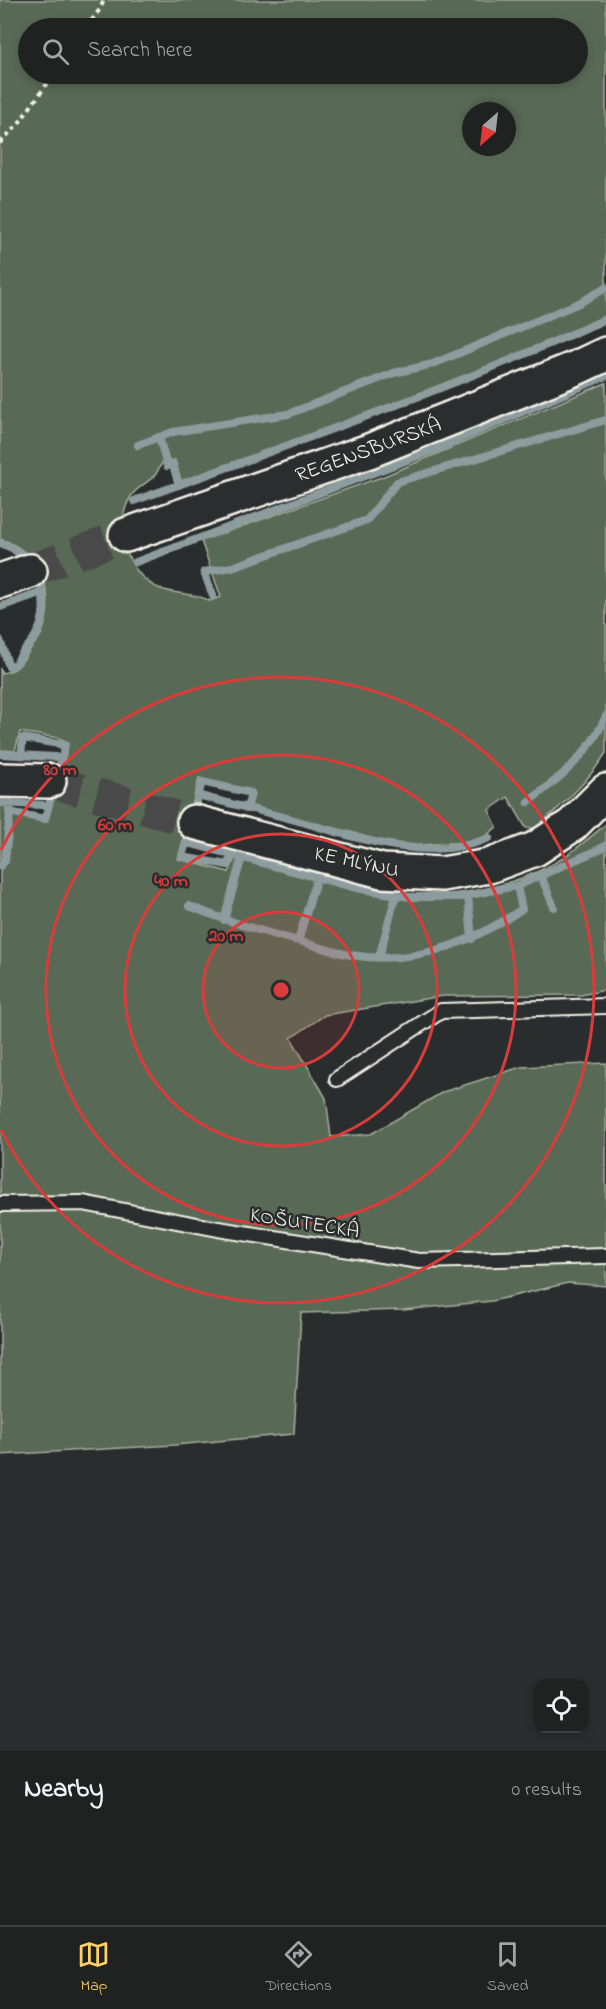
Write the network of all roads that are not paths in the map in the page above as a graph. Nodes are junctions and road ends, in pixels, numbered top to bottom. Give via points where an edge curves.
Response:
1 (606, 354) edge
2 (126, 535) tunnel mouth
3 (0, 780) edge
4 (49, 781) tunnel mouth
5 (606, 791) edge
6 (194, 822) tunnel mouth
7 (606, 1006) edge
8 (337, 1079) dead end
9 (0, 1204) edge
10 (606, 1256) edge

1 - 2 main road, REGENSBURSKÁ via 369,451
3 - 4 main road
5 - 6 main road, KE MLÝNU via 572,825 535,849 489,866 442,874 382,871
7 - 8 lane via 441,1011
9 - 10 lane, KOŠUTECKÁ via 82,1203 419,1261

